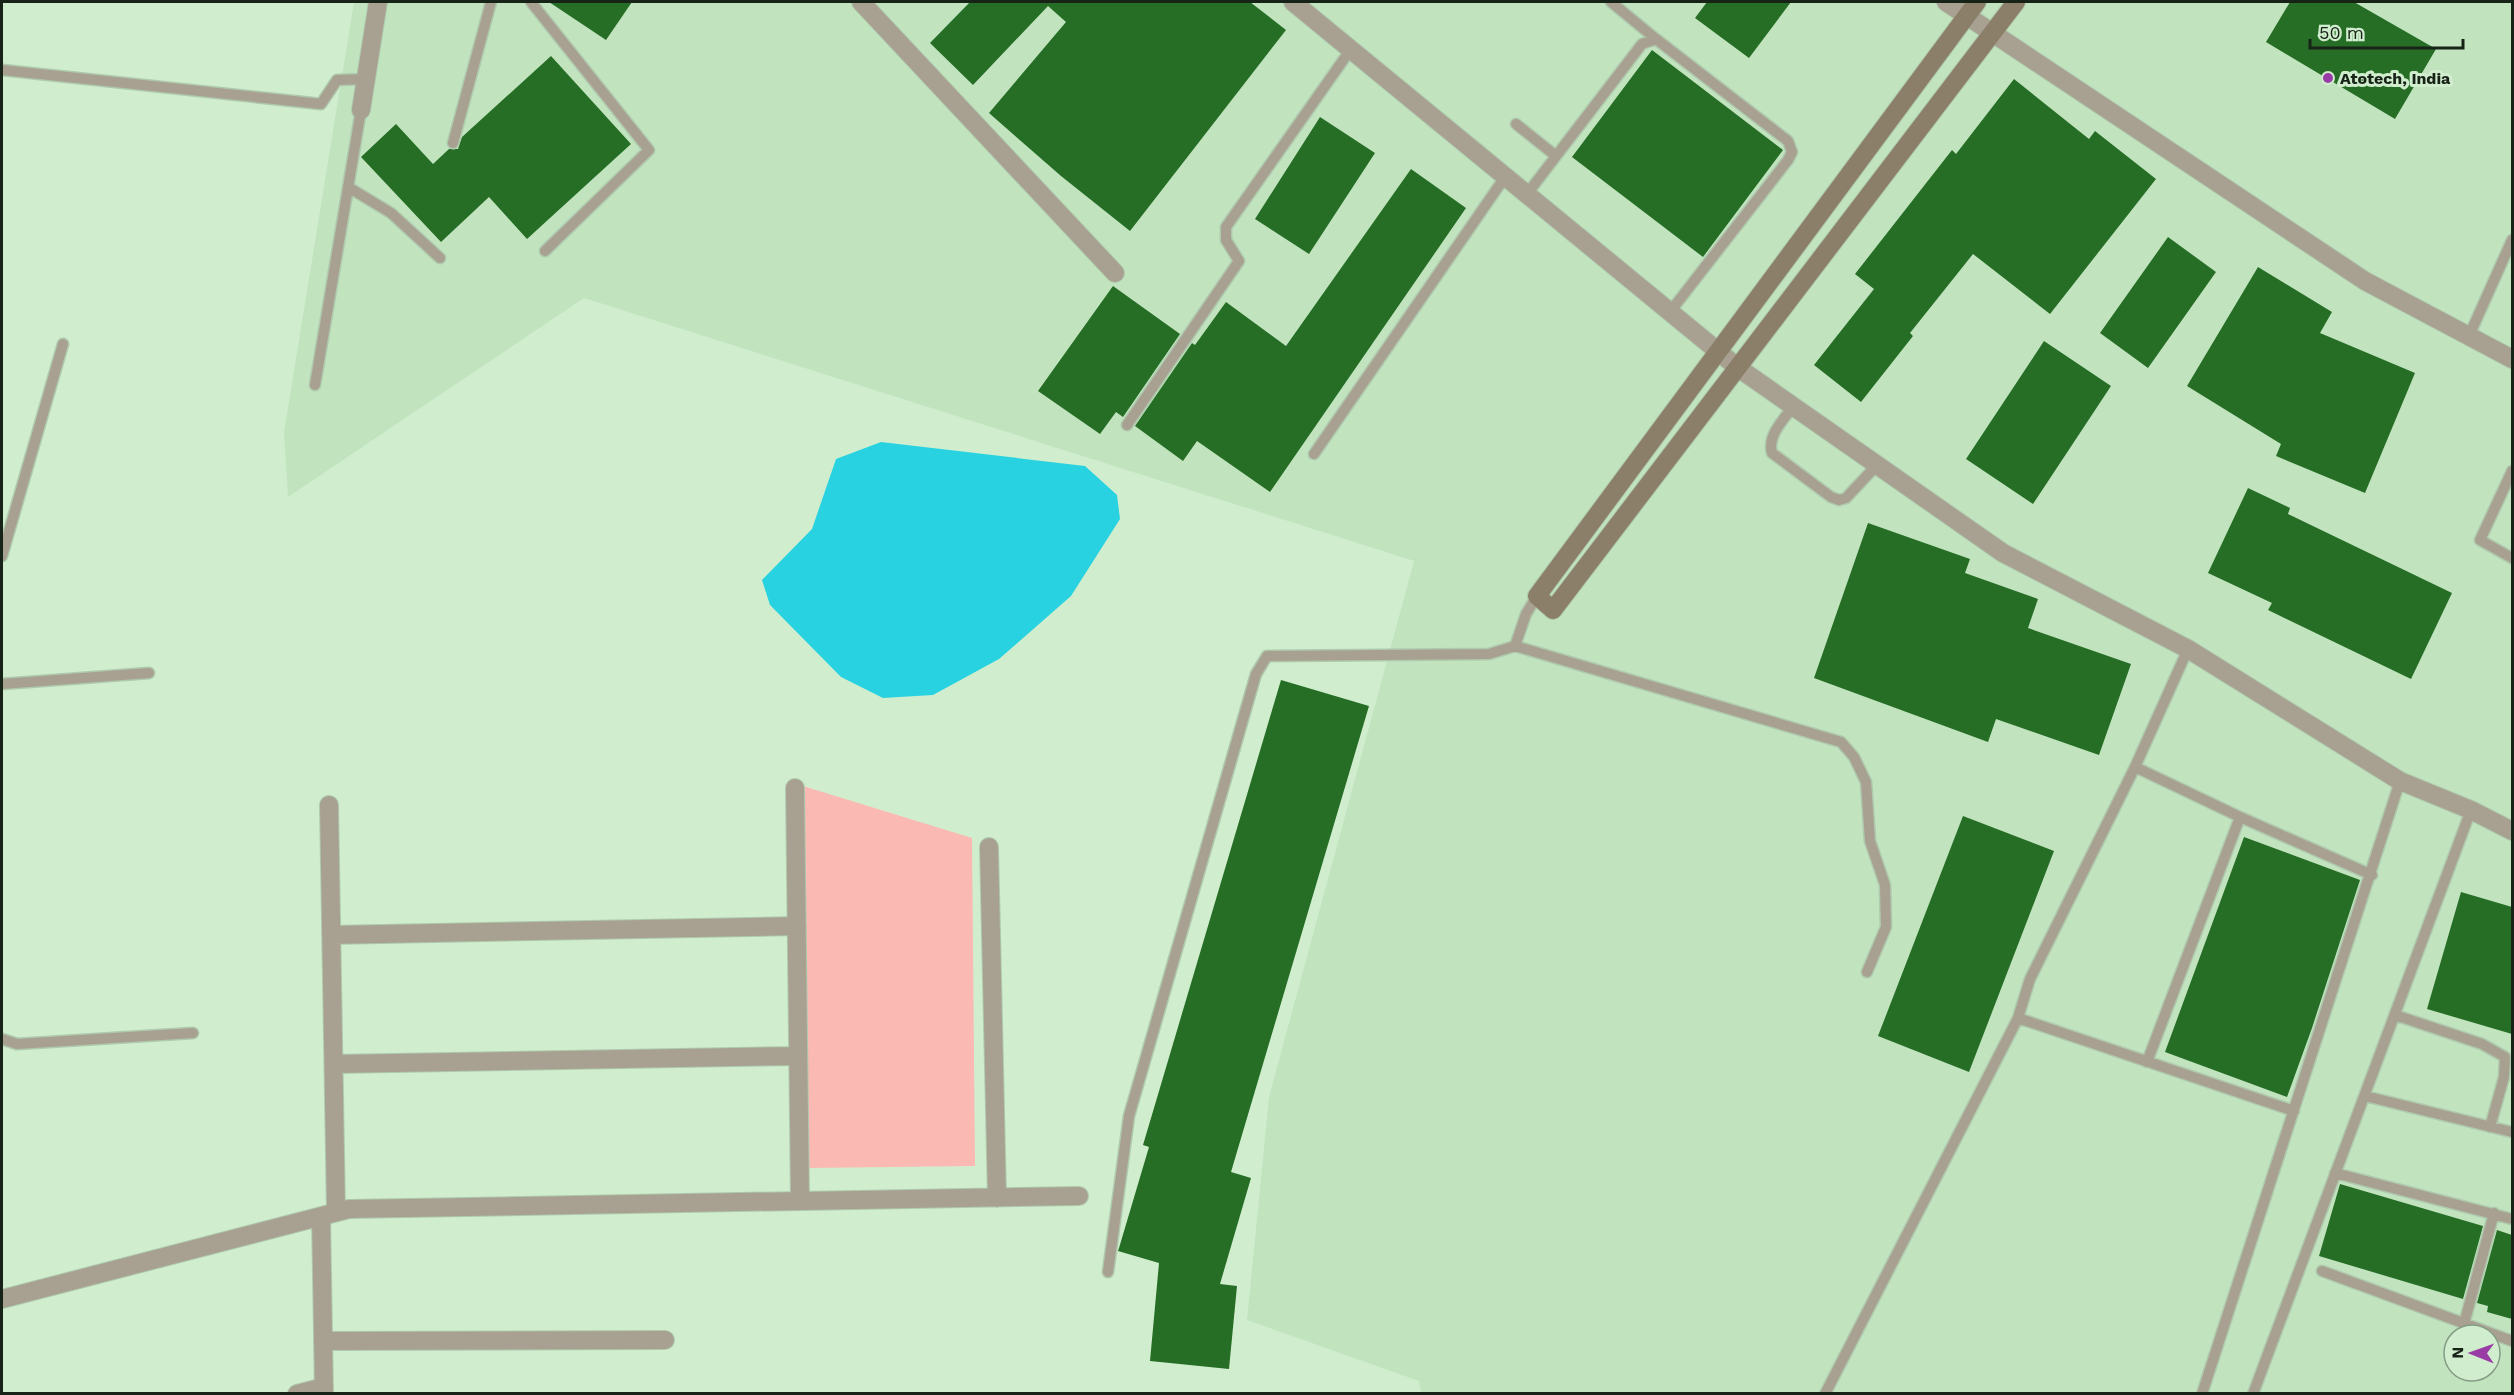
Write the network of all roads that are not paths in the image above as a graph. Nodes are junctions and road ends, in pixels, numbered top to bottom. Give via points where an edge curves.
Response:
1 (378, 2) edge
2 (491, 2) edge
3 (531, 2) edge
4 (861, 2) edge
5 (1293, 2) edge
6 (1611, 2) edge
7 (1946, 2) edge
8 (1977, 2) edge
9 (2016, 2) edge
10 (1966, 17) junction
11 (1993, 32) junction
12 (1656, 39) junction
13 (1351, 49) junction
14 (2, 70) edge
15 (366, 79) junction
16 (361, 110) joint
17 (1516, 124) dead end
18 (453, 143) dead end
19 (1556, 156) junction
20 (1505, 177) junction
21 (348, 187) junction
22 (1527, 194) junction
23 (2512, 240) edge
24 (545, 251) dead end
25 (440, 258) dead end
26 (1115, 273) dead end
27 (1670, 312) junction
28 (2469, 336) junction
29 (63, 344) dead end
30 (1718, 352) junction
31 (2512, 359) edge
32 (1737, 367) junction
33 (315, 385) dead end
34 (1793, 407) junction
35 (1127, 425) dead end
36 (1314, 454) dead end
37 (1877, 465) junction
38 (2512, 471) edge
39 (2, 556) edge
40 (2512, 558) edge
41 (1537, 596) junction
42 (1515, 646) junction
43 (2188, 649) junction
44 (149, 673) dead end
45 (2, 684) edge
46 (2135, 767) junction
47 (2400, 781) junction
48 (795, 788) dead end
49 (329, 805) dead end
50 (2471, 810) junction
51 (2240, 817) junction
52 (2512, 831) edge
53 (989, 847) dead end
54 (2372, 875) junction
55 (797, 926) junction
56 (331, 935) junction
57 (1868, 972) dead end
58 (2395, 1015) junction
59 (2018, 1018) junction
60 (193, 1033) dead end
61 (2, 1039) edge
62 (798, 1056) junction
63 (2147, 1062) junction
64 (334, 1064) junction
65 (2365, 1096) junction
66 (2294, 1111) junction
67 (2490, 1127) junction
68 (2512, 1132) edge
69 (2335, 1173) junction
70 (1079, 1196) dead end
71 (997, 1198) junction
72 (800, 1201) junction
73 (2494, 1213) junction
74 (328, 1214) junction
75 (2512, 1219) edge
76 (2322, 1271) dead end
77 (1108, 1272) dead end
78 (2, 1299) edge
79 (2461, 1323) edge
80 (2464, 1323) edge
81 (664, 1340) dead end
82 (323, 1341) junction
83 (324, 1390) edge
84 (297, 1394) edge
85 (1825, 1394) edge
86 (2202, 1394) edge
87 (2253, 1394) edge

1 - 15 street
2 - 18 lane
3 - 24 lane via 650,150
4 - 26 street
5 - 13 street
6 - 12 lane
7 - 10 street
8 - 10 street
9 - 11 street
10 - 11 street
10 - 30 street
11 - 28 street via 2365,281
11 - 32 street
12 - 19 lane via 1642,44
12 - 27 lane via 1791,145 1788,160
13 - 20 street
13 - 35 lane via 1226,228 1226,240 1239,261
14 - 15 lane via 321,104 337,80
15 - 16 street
16 - 21 lane
17 - 19 lane
19 - 22 lane
20 - 22 street
20 - 36 lane
21 - 25 lane via 391,213
21 - 33 lane
22 - 27 street
23 - 28 lane
27 - 30 street
28 - 31 street
29 - 39 lane
30 - 32 street
30 - 41 street
32 - 34 street
32 - 41 street via 1552,610
34 - 37 street
34 - 37 lane via 1772,436 1772,453 1832,497 1846,498
37 - 43 street via 2003,553
38 - 40 lane via 2480,540
41 - 42 lane
42 - 57 lane via 1841,742 1854,757 1866,782 1870,841 1884,885 1887,927
42 - 77 lane via 1489,654 1267,656 1257,674 1128,1116
43 - 46 lane
43 - 47 street
44 - 45 lane
46 - 51 lane
46 - 59 lane via 2031,979
47 - 50 street
47 - 54 lane
48 - 55 street
49 - 56 street
50 - 52 street
50 - 58 lane
51 - 54 lane
51 - 63 lane
53 - 71 street
54 - 66 lane
55 - 56 street
55 - 62 street
56 - 64 street
58 - 65 lane
58 - 67 lane via 2482,1044 2505,1057 2504,1077
59 - 63 lane
59 - 85 lane
60 - 61 lane via 17,1044
62 - 64 street
62 - 72 street
63 - 66 lane
64 - 74 street
65 - 67 lane
65 - 69 lane
66 - 86 lane
67 - 68 lane
69 - 73 lane
69 - 87 lane
70 - 71 street
71 - 72 street
72 - 74 street via 349,1209
73 - 75 lane
73 - 80 lane
74 - 78 street
74 - 82 street
76 - 79 lane
81 - 82 street
82 - 83 street
83 - 84 street

